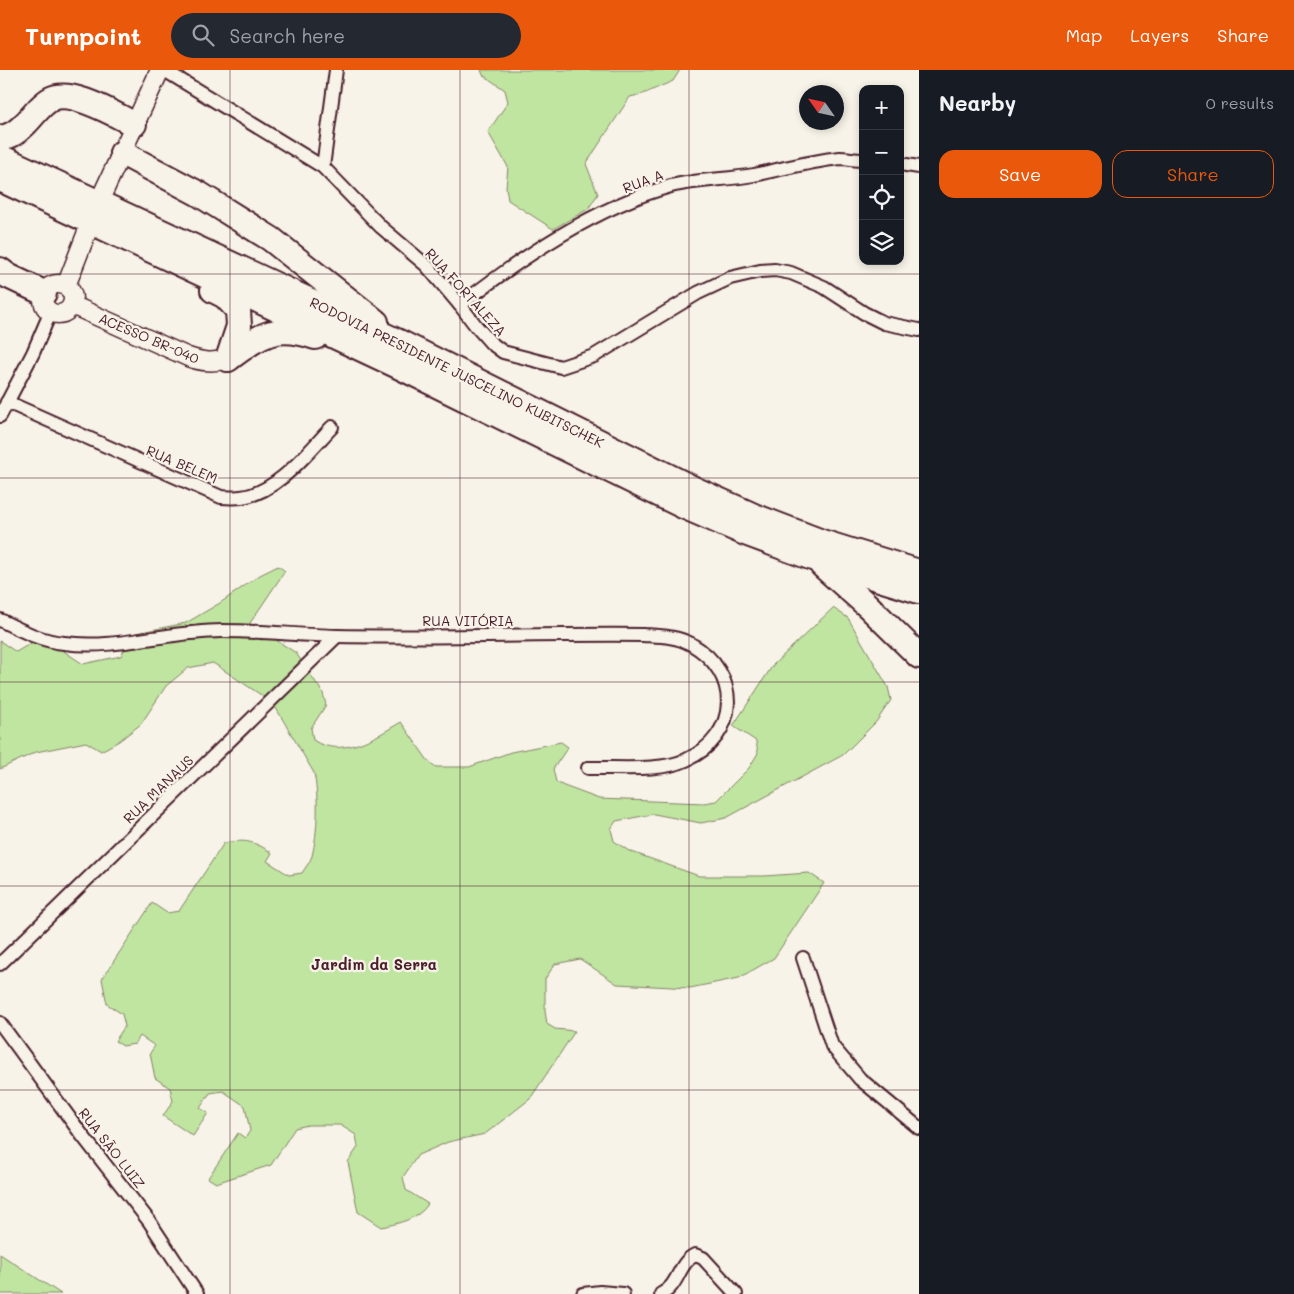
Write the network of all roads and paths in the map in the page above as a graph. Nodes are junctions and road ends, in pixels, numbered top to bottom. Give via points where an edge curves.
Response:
1 (160, 70) edge
2 (164, 70) edge
3 (336, 70) edge
4 (134, 124) junction
5 (0, 138) edge
6 (122, 153) junction
7 (0, 157) edge
8 (859, 160) edge
9 (904, 165) edge
10 (323, 167) junction
11 (919, 167) edge
12 (0, 179) edge
13 (103, 193) dead end
14 (97, 231) junction
15 (0, 270) edge
16 (54, 297) junction
17 (460, 305) junction
18 (919, 330) edge
19 (400, 355) junction
20 (228, 359) junction
21 (7, 402) junction
22 (0, 416) edge
23 (332, 426) dead end
24 (815, 559) junction
25 (919, 572) edge
26 (919, 591) edge
27 (0, 620) edge
28 (337, 636) junction
29 (919, 656) edge
30 (588, 768) dead end
31 (803, 958) dead end
32 (0, 964) edge
33 (0, 1023) edge
34 (919, 1128) edge
35 (197, 1294) edge
36 (583, 1294) edge
37 (623, 1294) edge
38 (661, 1294) edge
39 (736, 1294) edge

1 - 4 street
2 - 10 street, RUA FORTALEZA
3 - 10 street
4 - 5 highway via 78,98 62,96 52,98 17,132
4 - 6 street
6 - 13 street
6 - 19 highway via 271,238 322,278
7 - 19 highway, RODOVIA PRESIDENTE JUSCELINO KUBITSCHEK
8 - 17 street, RUA A via 842,158 745,176 709,179 639,197 540,248
9 - 11 street
10 - 17 street, RUA FORTALEZA via 381,227 426,266
12 - 14 highway, RODOVIA PRESIDENTE JUSCELINO KUBITSCHEK
14 - 16 street
14 - 19 highway, RODOVIA PRESIDENTE JUSCELINO KUBITSCHEK
14 - 20 highway via 232,302 238,310 239,326
15 - 16 highway
16 - 20 street, ACESSO BR-040 via 72,292 72,305 202,362
16 - 21 street via 33,353
17 - 18 street, RUA FORTALEZA via 491,343 503,352 561,367 594,356 698,293 730,278 760,271 791,273 824,287 884,323
19 - 20 highway via 289,330 259,337
19 - 24 highway, RODOVIA PRESIDENTE JUSCELINO KUBITSCHEK via 683,506 745,534
19 - 25 highway, RODOVIA PRESIDENTE JUSCELINO KUBITSCHEK via 754,516 822,542
21 - 22 street
21 - 23 street, RUA BELEM via 221,497 258,493 285,475
24 - 26 highway, RODOVIA PRESIDENTE JUSCELINO KUBITSCHEK
24 - 29 highway
27 - 28 street, RUA VITÓRIA via 36,637 62,643 124,643 222,631
28 - 30 street, RUA VITÓRIA via 643,635 670,637 690,643 707,654 725,684 729,703 722,730 715,740 701,752 666,766
28 - 32 street, RUA MANAUS
31 - 34 street via 832,1046 860,1079
33 - 35 street, RUA SÃO LUIZ via 149,1221
36 - 37 street
38 - 39 street via 670,1288 695,1255 703,1258

